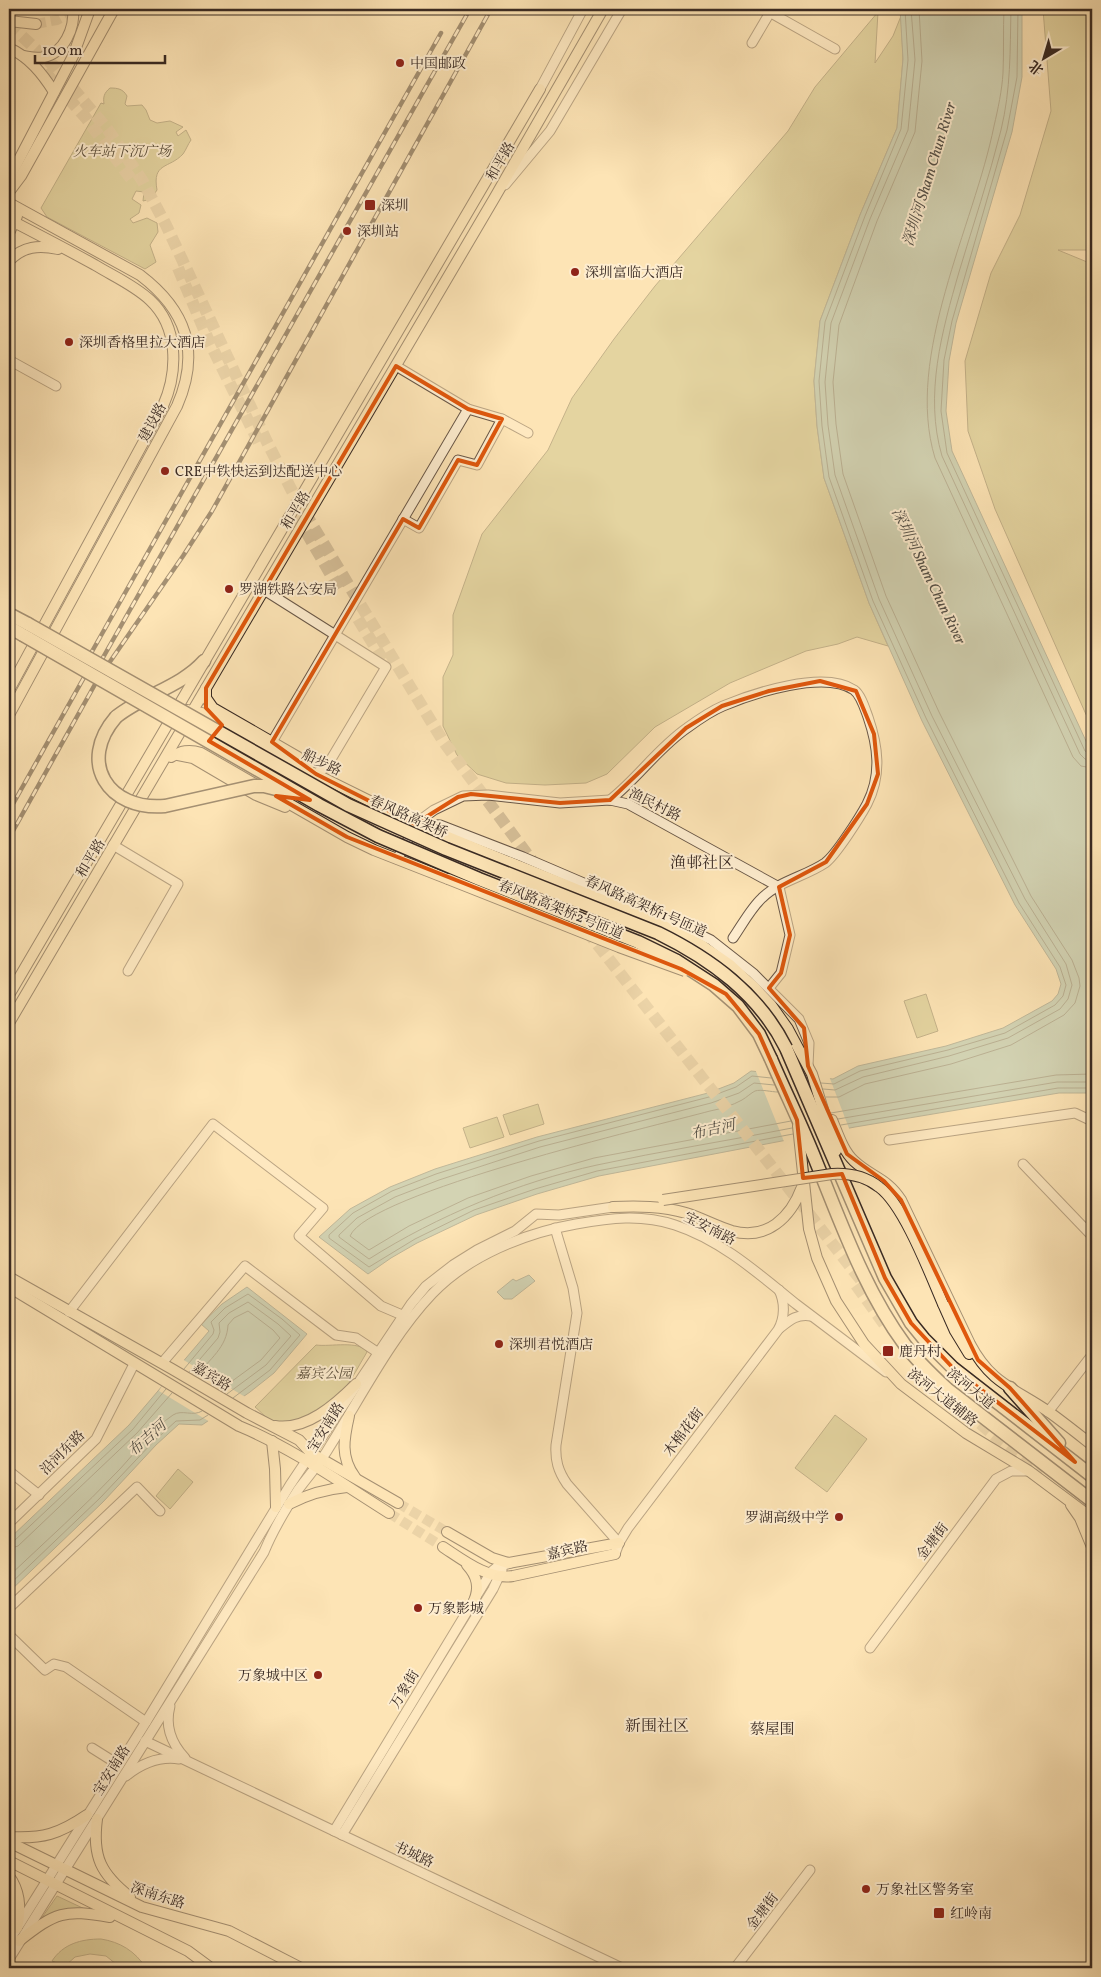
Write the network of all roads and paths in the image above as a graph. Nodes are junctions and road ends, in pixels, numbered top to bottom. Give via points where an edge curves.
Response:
1 (73, 9) edge
2 (90, 9) edge
3 (114, 9) edge
4 (583, 9) edge
5 (603, 9) edge
6 (622, 9) edge
7 (769, 10) edge
8 (9, 21) edge
9 (9, 25) edge
10 (752, 43) dead end
11 (9, 48) edge
12 (835, 49) dead end
13 (23, 56) junction
14 (540, 89) joint
15 (54, 92) junction
16 (9, 182) edge
17 (9, 192) edge
18 (495, 197) junction
19 (9, 204) edge
20 (20, 209) junction
21 (9, 212) edge
22 (14, 222) junction
23 (9, 233) edge
24 (71, 252) junction
25 (9, 261) edge
26 (9, 360) edge
27 (396, 366) junction
28 (56, 386) dead end
29 (468, 409) junction
30 (502, 419) junction
31 (528, 433) dead end
32 (403, 519) junction
33 (264, 590) junction
34 (9, 614) edge
35 (9, 627) edge
36 (335, 634) junction
37 (204, 661) junction
38 (206, 688) junction
39 (9, 690) edge
40 (193, 710) junction
41 (9, 715) edge
42 (172, 716) junction
43 (217, 720) junction
44 (236, 731) junction
45 (272, 742) junction
46 (171, 757) junction
47 (217, 761) junction
48 (295, 764) junction
49 (157, 771) junction
50 (316, 774) junction
51 (276, 796) junction
52 (610, 800) junction
53 (319, 805) junction
54 (416, 824) junction
55 (332, 828) junction
56 (113, 845) junction
57 (397, 859) junction
58 (779, 887) junction
59 (733, 938) dead end
60 (128, 971) dead end
61 (714, 985) junction
62 (770, 988) junction
63 (9, 995) edge
64 (9, 1023) edge
65 (810, 1070) junction
66 (797, 1120) junction
67 (1092, 1122) edge
68 (889, 1140) dead end
69 (839, 1155) junction
70 (802, 1161) junction
71 (1023, 1164) dead end
72 (613, 1207) junction
73 (555, 1228) junction
74 (1092, 1236) edge
75 (9, 1277) edge
76 (9, 1287) edge
77 (778, 1289) junction
78 (69, 1312) junction
79 (402, 1315) junction
80 (811, 1316) junction
81 (778, 1330) junction
82 (377, 1352) junction
83 (1092, 1355) edge
84 (134, 1364) junction
85 (162, 1364) junction
86 (988, 1372) junction
87 (356, 1384) junction
88 (901, 1384) junction
89 (1010, 1388) junction
90 (1048, 1412) junction
91 (349, 1416) junction
92 (271, 1425) junction
93 (272, 1441) junction
94 (1092, 1445) edge
95 (308, 1457) junction
96 (1075, 1462) junction
97 (318, 1463) junction
98 (9, 1471) edge
99 (1029, 1471) junction
100 (1092, 1475) edge
101 (357, 1480) junction
102 (347, 1487) junction
103 (39, 1495) junction
104 (1062, 1495) junction
105 (1092, 1501) edge
106 (398, 1503) tunnel mouth
107 (289, 1504) junction
108 (276, 1507) junction
109 (160, 1511) dead end
110 (389, 1513) tunnel mouth
111 (1092, 1518) edge
112 (9, 1523) edge
113 (447, 1532) tunnel mouth
114 (619, 1543) junction
115 (443, 1547) tunnel mouth
116 (1092, 1547) edge
117 (615, 1554) joint
118 (455, 1555) junction
119 (505, 1563) junction
120 (495, 1575) junction
121 (474, 1600) junction
122 (9, 1608) edge
123 (9, 1635) edge
124 (870, 1648) dead end
125 (171, 1700) junction
126 (146, 1722) junction
127 (145, 1741) junction
128 (92, 1748) dead end
129 (193, 1764) junction
130 (119, 1765) junction
131 (121, 1779) junction
132 (92, 1817) junction
133 (338, 1833) junction
134 (9, 1836) edge
135 (9, 1842) edge
136 (9, 1861) edge
137 (59, 1868) junction
138 (810, 1870) dead end
139 (9, 1876) edge
140 (50, 1883) junction
141 (142, 1908) junction
142 (121, 1918) junction
143 (17, 1928) junction
144 (14, 1941) edge
145 (9, 1959) edge
146 (211, 1968) edge
147 (302, 1968) edge
148 (622, 1968) edge
149 (736, 1968) edge

1 - 13 main road via 72,25 61,46 42,58
2 - 15 main road
3 - 17 main road
4 - 14 street
5 - 18 main road, 和平路
6 - 18 street via 550,131
7 - 10 street
7 - 12 street
8 - 9 main road via 36,24
11 - 13 main road
13 - 15 main road via 40,71
14 - 37 main road, 和平路
15 - 16 main road
18 - 27 main road, 和平路
19 - 20 main road, 建设路
20 - 22 main road
20 - 41 main road, 建设路 via 152,284 178,315 189,355 188,375 177,406
21 - 22 main road
22 - 23 main road
22 - 24 main road, 建设路
24 - 25 main road via 45,246 27,248
24 - 39 main road, 建设路 via 127,283 151,301 169,330 173,378 163,406
26 - 28 street
27 - 29 street
27 - 33 main road, 和平路
29 - 30 street
29 - 32 street
30 - 31 street
30 - 32 street via 477,465 458,460 419,528
32 - 36 street
33 - 36 street
33 - 38 main road, 和平路
34 - 69 highway, 春风路高架桥, bridge via 364,813 658,933 687,948 721,971 748,995 772,1024
35 - 53 highway, bridge
36 - 45 street
36 - 50 street via 386,666 327,766
37 - 42 main road, 和平路
37 - 53 highway, bridge via 190,674 130,706 103,734 98,760 110,787 133,804 143,806 165,806 244,787 264,786
38 - 40 main road, 和平路
38 - 43 main road via 206,708
38 - 45 main road via 206,698 213,708
40 - 42 main road
40 - 43 main road, 船步路
40 - 49 main road, 和平路
42 - 63 main road, 和平路
43 - 44 main road, 船步路
44 - 47 main road via 219,729 210,737 208,748
44 - 48 main road, 船步路
45 - 50 main road via 298,757
46 - 47 main road via 182,751 194,751
46 - 49 main road
46 - 55 main road via 188,756 256,794
47 - 51 main road
48 - 50 main road, 船步路
48 - 51 main road via 302,774 300,787 290,796
49 - 56 main road, 和平路
50 - 54 main road, 船步路
51 - 55 main road
52 - 54 street, 渔民村路 via 560,803 488,795 463,796 434,810
52 - 58 street, 渔民村路 via 637,808
52 - 58 street via 680,733 722,706 796,684 820,681 856,691 874,734 878,760 878,774 867,804 826,862
53 - 61 highway, bridge via 419,854 657,950
54 - 57 street, 渔民村路
54 - 62 street via 440,825 486,842 686,927 728,952
54 - 65 main road, 春风路高架桥1号匝道 via 610,902 692,939 730,964 771,1006 792,1034
55 - 57 main road
56 - 60 street via 178,884
56 - 64 main road, 和平路
57 - 61 main road, 春风路高架桥2号匝道, bridge via 681,969
58 - 59 street via 762,898
58 - 62 street via 790,936 781,973
61 - 66 highway, 滨河大道, bridge via 750,1020
62 - 65 street via 804,1028
65 - 69 main road
66 - 70 main road, 滨河大道辅路
66 - 105 highway, 滨河大道 via 872,1292 905,1345 947,1389
67 - 68 street via 1076,1113
69 - 86 main road via 884,1181 897,1194 978,1360
69 - 96 highway, 滨河大道 via 848,1193 885,1278 898,1303 924,1339 975,1386
70 - 72 main road via 803,1183 795,1202 780,1221 760,1232 734,1232 704,1219 670,1210 645,1206
70 - 88 main road, 滨河大道辅路 via 809,1229 825,1278 864,1344
71 - 74 street
72 - 79 street, 宝安南路 via 559,1215 536,1214 515,1231 442,1273 422,1290
72 - 86 main road, bridge via 832,1174 867,1179 894,1203 955,1331 968,1352
73 - 77 street, 宝安南路 via 612,1218 657,1220 696,1233 714,1243
73 - 91 street, 宝安南路 via 485,1256 433,1293 408,1322
73 - 114 street via 577,1313 556,1462 566,1484
75 - 78 main road, 嘉宾路
76 - 84 main road, 嘉宾路
77 - 80 street, 宝安南路
77 - 81 street, 木棉花街 via 783,1302 783,1320
78 - 79 street via 213,1124 323,1208 299,1236 381,1306
78 - 85 main road, 嘉宾路
79 - 82 street, 宝安南路
80 - 81 street, 木棉花街 via 792,1317
80 - 88 street, 宝安南路
81 - 114 street, 木棉花街
82 - 85 street via 356,1338 336,1335 245,1266
82 - 87 street, 宝安南路
83 - 90 street
84 - 93 main road, 嘉宾路 via 239,1426
84 - 103 street, 沿河东路 via 96,1439
85 - 92 main road, 嘉宾路
86 - 89 main road
87 - 92 main road via 336,1404 320,1414 293,1425
87 - 95 street, 宝安南路
88 - 99 main road, 滨河大道辅路 via 966,1433
89 - 90 main road
89 - 96 highway
90 - 94 main road
91 - 97 street, 宝安南路
91 - 101 main road via 343,1438 344,1452
92 - 95 main road, 嘉宾路 via 298,1440
93 - 95 main road, 嘉宾路
93 - 108 main road
95 - 97 main road, 嘉宾路
95 - 108 street, 宝安南路
96 - 100 highway, 滨河大道
97 - 101 main road, 嘉宾路
97 - 102 main road, 嘉宾路
97 - 107 street, 宝安南路
98 - 103 street
99 - 104 main road, 滨河大道辅路
99 - 124 street, 金塘街 via 1004,1473 991,1486
101 - 106 main road, 嘉宾路
102 - 107 main road via 306,1495
102 - 110 main road, 嘉宾路
103 - 112 street, 沿河东路
104 - 111 main road, 滨河大道辅路
104 - 116 main road, 滨河大道辅路 via 1080,1518
107 - 125 street, 宝安南路 via 264,1552
108 - 126 street, 宝安南路
109 - 122 street via 137,1487
113 - 119 main road
114 - 117 street, 木棉花街
114 - 119 main road, 嘉宾路
115 - 118 main road
117 - 120 main road, 嘉宾路 via 513,1576
118 - 120 main road
118 - 121 main road via 475,1577 478,1587
119 - 120 street, 万象街 via 493,1570
120 - 121 street, 万象街
120 - 133 street, 万象街
121 - 133 street, 万象街
123 - 126 street via 45,1670 54,1664 66,1667
125 - 127 street, 宝安南路
125 - 129 street, 书城路 via 168,1716 172,1738 177,1749
126 - 130 street, 宝安南路
127 - 129 street, 书城路
127 - 131 street, 宝安南路
128 - 130 street
129 - 131 street, 书城路 via 172,1758 159,1760 139,1767
129 - 133 street, 书城路
130 - 132 street, 宝安南路
131 - 132 street, 宝安南路
132 - 134 main road via 36,1838
132 - 137 street, 宝安南路
132 - 141 main road via 102,1868 113,1884
133 - 148 street, 书城路
135 - 137 main road, 深南东路
136 - 140 main road
137 - 140 street, 宝安南路
137 - 141 main road, 深南东路
138 - 149 street, 金塘街
139 - 143 main road via 19,1902
140 - 142 main road
140 - 143 street, 宝安南路
140 - 144 street, 宝安南路
141 - 147 main road, 深南东路 via 229,1931
142 - 144 main road via 87,1913 58,1916
142 - 146 main road via 188,1951
143 - 144 street, 宝安南路
144 - 145 street, 宝安南路

